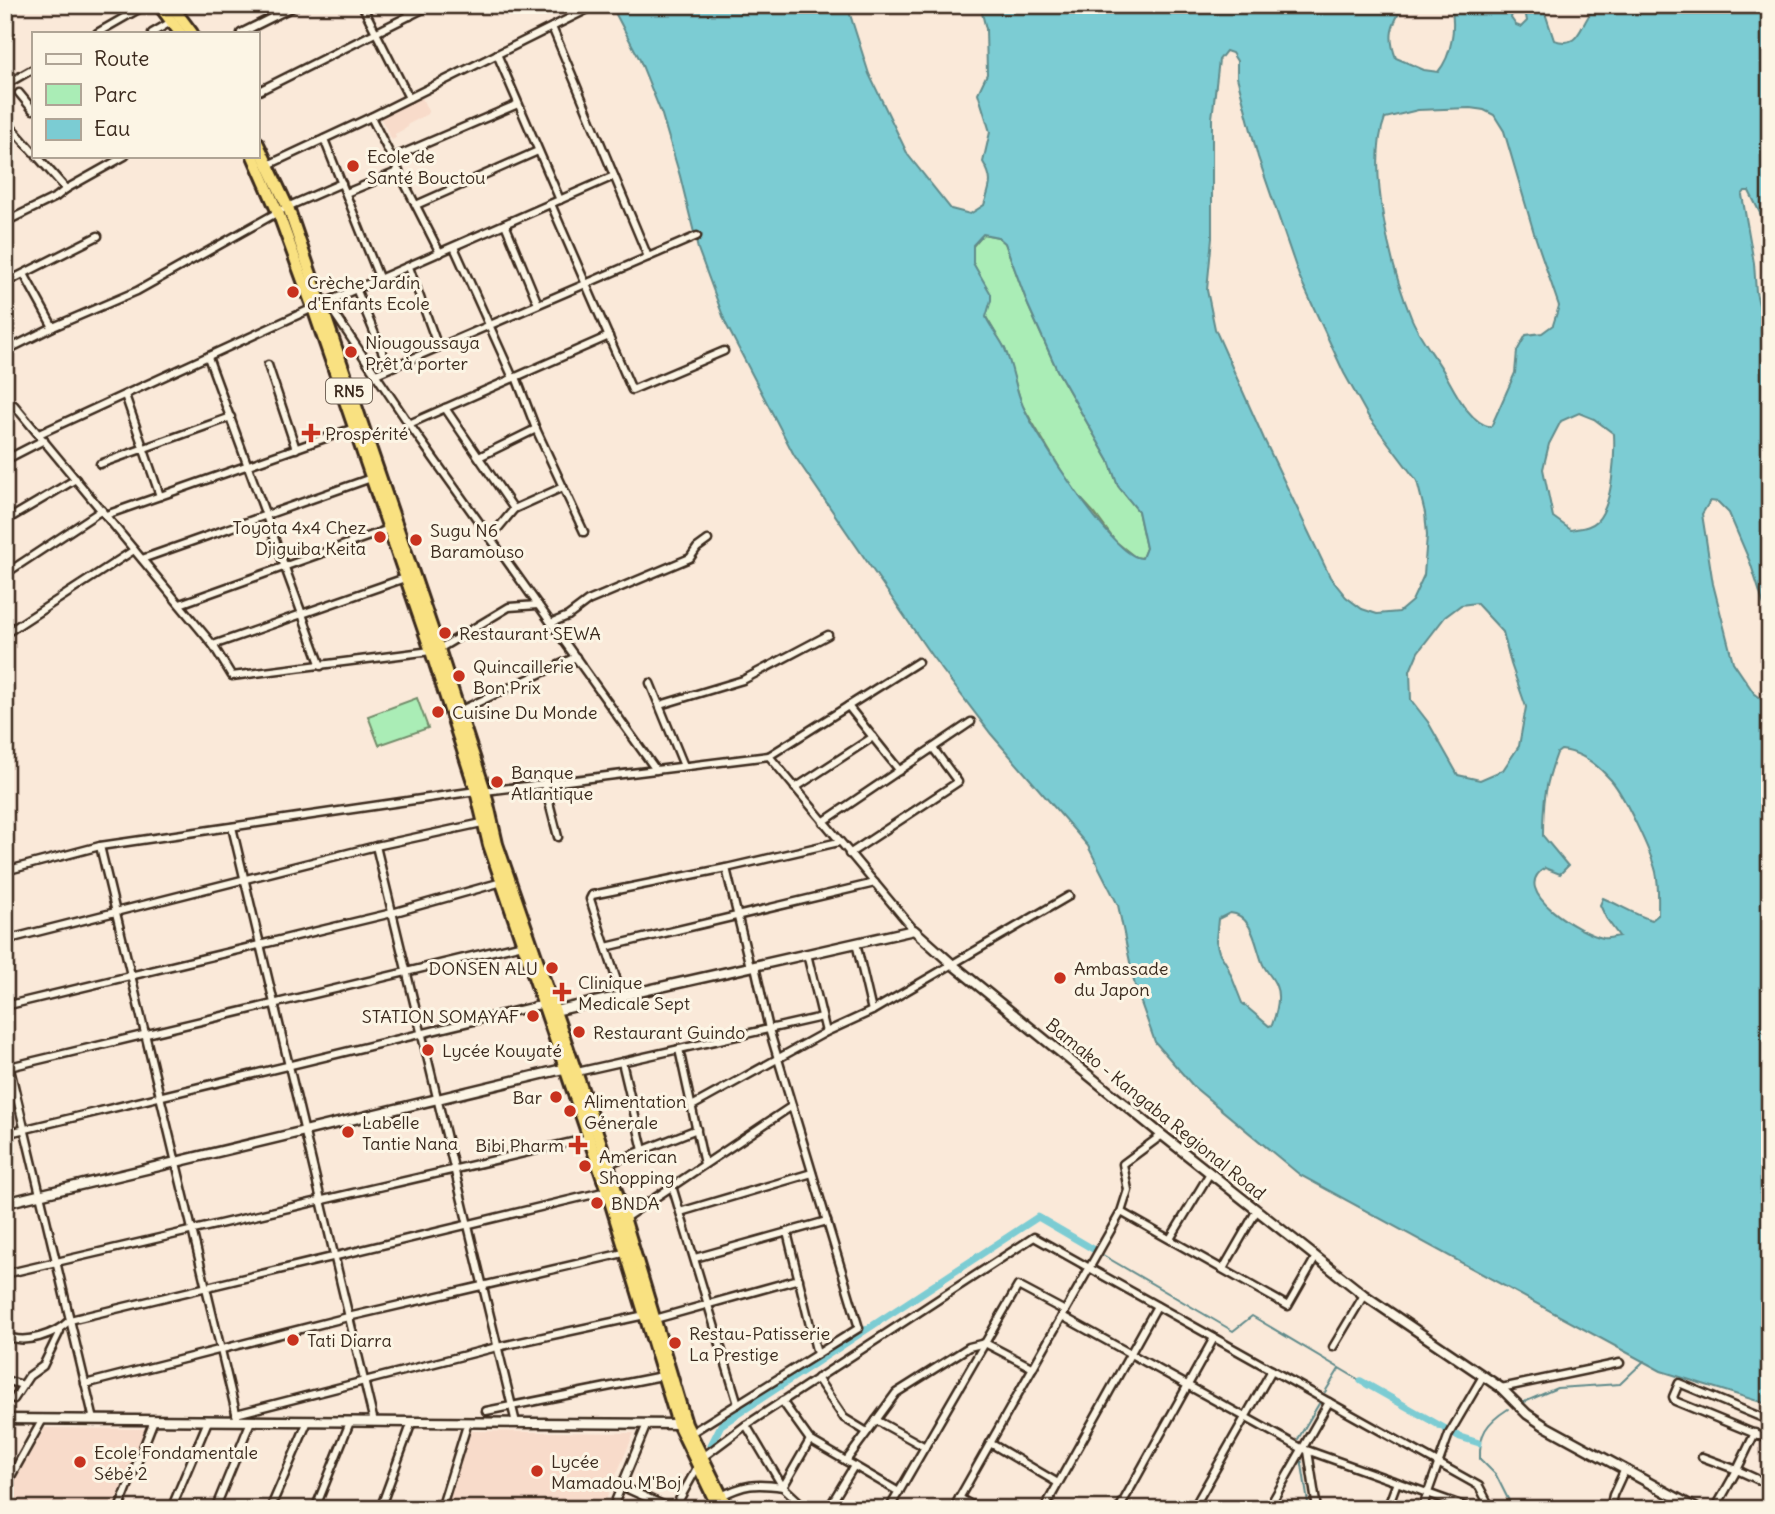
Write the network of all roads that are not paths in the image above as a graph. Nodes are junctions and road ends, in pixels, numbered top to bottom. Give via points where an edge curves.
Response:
1 (146, 5) edge
2 (297, 5) edge
3 (362, 5) edge
4 (405, 5) edge
5 (431, 5) edge
6 (596, 5) edge
7 (166, 6) edge
8 (410, 16) junction
9 (171, 22) junction
10 (552, 27) junction
11 (99, 32) edge
12 (154, 32) edge
13 (179, 32) edge
14 (191, 32) edge
15 (243, 32) edge
16 (376, 33) junction
17 (497, 54) junction
18 (32, 70) edge
19 (5, 85) edge
20 (259, 91) edge
21 (19, 93) dead end
22 (409, 98) junction
23 (518, 103) junction
24 (32, 105) edge
25 (371, 117) junction
26 (5, 120) edge
27 (324, 139) junction
28 (259, 146) edge
29 (32, 151) edge
30 (538, 151) junction
31 (39, 158) edge
32 (121, 158) edge
33 (254, 158) edge
34 (392, 158) junction
35 (268, 165) junction
36 (398, 171) junction
37 (614, 176) junction
38 (342, 183) junction
39 (66, 188) junction
40 (346, 193) junction
41 (560, 200) junction
42 (551, 204) junction
43 (416, 205) junction
44 (282, 209) junction
45 (5, 222) edge
46 (505, 225) junction
47 (98, 236) dead end
48 (697, 236) dead end
49 (454, 247) junction
50 (440, 253) junction
51 (648, 257) junction
52 (409, 267) junction
53 (24, 274) junction
54 (380, 280) junction
55 (5, 284) edge
56 (586, 284) junction
57 (357, 291) junction
58 (538, 304) junction
59 (321, 306) junction
60 (489, 326) junction
61 (53, 327) junction
62 (608, 337) junction
63 (438, 347) junction
64 (5, 351) edge
65 (724, 351) dead end
66 (208, 357) junction
67 (268, 365) dead end
68 (389, 368) junction
69 (376, 374) junction
70 (514, 377) junction
71 (125, 395) junction
72 (5, 404) edge
73 (445, 408) junction
74 (231, 417) junction
75 (409, 424) junction
76 (354, 428) junction
77 (537, 429) junction
78 (41, 437) junction
79 (143, 448) junction
80 (296, 449) junction
81 (479, 457) junction
82 (5, 460) edge
83 (100, 464) dead end
84 (248, 466) junction
85 (374, 477) junction
86 (76, 479) junction
87 (563, 486) junction
88 (160, 496) junction
89 (514, 509) junction
90 (104, 513) junction
91 (266, 515) junction
92 (5, 521) edge
93 (388, 530) junction
94 (584, 531) dead end
95 (490, 538) junction
96 (708, 540) dead end
97 (135, 550) junction
98 (142, 559) junction
99 (285, 567) junction
100 (5, 574) edge
101 (405, 578) junction
102 (180, 604) junction
103 (538, 605) junction
104 (302, 614) junction
105 (551, 623) junction
106 (5, 634) edge
107 (828, 635) dead end
108 (213, 645) junction
109 (435, 650) junction
110 (576, 657) junction
111 (919, 662) dead end
112 (321, 666) junction
113 (650, 683) dead end
114 (660, 705) junction
115 (848, 706) junction
116 (459, 710) junction
117 (971, 722) dead end
118 (873, 737) junction
119 (933, 748) junction
120 (769, 756) junction
121 (684, 766) junction
122 (656, 770) junction
123 (900, 771) junction
124 (544, 783) junction
125 (795, 788) junction
126 (480, 791) junction
127 (823, 822) junction
128 (482, 823) junction
129 (232, 827) junction
130 (558, 837) dead end
131 (839, 842) junction
132 (100, 846) junction
133 (376, 846) junction
134 (849, 854) junction
135 (726, 868) junction
136 (5, 871) edge
137 (244, 880) junction
138 (505, 881) junction
139 (875, 883) junction
140 (1069, 896) dead end
141 (116, 912) junction
142 (392, 914) junction
143 (738, 916) junction
144 (914, 930) junction
145 (5, 940) edge
146 (856, 943) junction
147 (523, 944) junction
148 (261, 945) junction
149 (606, 947) junction
150 (807, 954) junction
151 (952, 964) junction
152 (753, 966) junction
153 (407, 972) junction
154 (131, 976) junction
155 (622, 996) junction
156 (276, 1003) junction
157 (5, 1006) edge
158 (549, 1009) junction
159 (872, 1011) junction
160 (822, 1017) junction
161 (769, 1029) junction
162 (826, 1032) junction
163 (145, 1034) junction
164 (422, 1035) junction
165 (5, 1048) edge
166 (679, 1049) junction
167 (778, 1059) junction
168 (622, 1062) junction
169 (290, 1066) junction
170 (7, 1067) edge
171 (572, 1069) junction
172 (160, 1097) junction
173 (437, 1099) junction
174 (792, 1105) junction
175 (692, 1107) junction
176 (697, 1129) junction
177 (24, 1130) junction
178 (305, 1131) junction
179 (5, 1134) edge
180 (1162, 1135) junction
181 (589, 1138) junction
182 (643, 1150) junction
183 (176, 1162) junction
184 (608, 1164) junction
185 (704, 1164) junction
186 (454, 1169) junction
187 (812, 1173) junction
188 (1210, 1173) junction
189 (672, 1186) junction
190 (607, 1191) junction
191 (40, 1195) junction
192 (321, 1200) junction
193 (5, 1203) edge
194 (1257, 1210) junction
195 (680, 1212) junction
196 (1121, 1212) junction
197 (625, 1218) junction
198 (827, 1221) junction
199 (468, 1225) junction
200 (192, 1231) junction
201 (787, 1232) junction
202 (1170, 1239) junction
203 (630, 1252) junction
204 (335, 1257) junction
205 (1316, 1257) junction
206 (695, 1258) junction
207 (56, 1262) junction
208 (1089, 1268) junction
209 (1223, 1269) junction
210 (5, 1274) edge
211 (799, 1279) junction
212 (482, 1285) junction
213 (206, 1288) junction
214 (1364, 1295) junction
215 (709, 1304) junction
216 (1157, 1306) junction
217 (1063, 1314) junction
218 (348, 1317) junction
219 (650, 1317) junction
220 (70, 1320) junction
221 (60, 1331) junction
222 (5, 1335) edge
223 (1214, 1338) junction
224 (985, 1343) junction
225 (497, 1347) junction
226 (1334, 1347) dead end
227 (220, 1349) junction
228 (817, 1354) junction
229 (1130, 1354) junction
230 (1620, 1363) dead end
231 (1033, 1368) junction
232 (1272, 1370) junction
233 (662, 1376) junction
234 (1483, 1376) junction
235 (817, 1378) junction
236 (5, 1380) edge
237 (365, 1381) junction
238 (85, 1384) junction
239 (23, 1385) junction
240 (1187, 1385) junction
241 (1501, 1388) junction
242 (14, 1399) dead end
243 (782, 1401) junction
244 (1329, 1402) junction
245 (738, 1404) junction
246 (513, 1407) junction
247 (486, 1411) dead end
248 (237, 1417) junction
249 (1245, 1417) junction
250 (5, 1419) edge
251 (43, 1419) junction
252 (876, 1419) junction
253 (94, 1420) junction
254 (154, 1420) junction
255 (208, 1420) junction
256 (251, 1421) junction
257 (308, 1421) junction
258 (1770, 1421) edge
259 (350, 1422) junction
260 (374, 1422) junction
261 (412, 1422) junction
262 (468, 1422) junction
263 (516, 1423) junction
264 (647, 1424) junction
265 (746, 1424) junction
266 (685, 1427) junction
267 (867, 1432) junction
268 (1755, 1433) junction
269 (810, 1440) junction
270 (1770, 1440) edge
271 (990, 1443) junction
272 (925, 1447) junction
273 (1305, 1449) junction
274 (1702, 1457) dead end
275 (846, 1461) junction
276 (701, 1462) junction
277 (1439, 1463) junction
278 (854, 1466) junction
279 (1624, 1471) junction
280 (1737, 1471) junction
281 (1397, 1482) junction
282 (1058, 1483) junction
283 (1770, 1485) edge
284 (621, 1486) junction
285 (5, 1487) edge
286 (783, 1487) junction
287 (899, 1492) junction
288 (1428, 1493) junction
289 (959, 1498) junction
290 (719, 1501) edge
291 (1487, 1502) junction
292 (119, 1509) edge
293 (172, 1509) edge
294 (215, 1509) edge
295 (270, 1509) edge
296 (315, 1509) edge
297 (380, 1509) edge
298 (441, 1509) edge
299 (611, 1509) edge
300 (673, 1509) edge
301 (728, 1509) edge
302 (807, 1509) edge
303 (828, 1509) edge
304 (889, 1509) edge
305 (953, 1509) edge
306 (979, 1509) edge
307 (1044, 1509) edge
308 (1119, 1509) edge
309 (1193, 1509) edge
310 (1268, 1509) edge
311 (1317, 1509) edge
312 (1387, 1509) edge
313 (1422, 1509) edge
314 (1473, 1509) edge
315 (1491, 1509) edge
316 (1610, 1509) edge
317 (1697, 1509) edge
318 (1715, 1509) edge

1 - 11 street
2 - 15 street
3 - 16 street
4 - 8 street
5 - 8 street
6 - 10 street
7 - 9 highway
7 - 14 highway
8 - 16 street
9 - 12 street
9 - 13 highway
10 - 17 street
10 - 37 street
16 - 20 street
16 - 22 street
17 - 22 street
17 - 23 street
18 - 19 street
21 - 24 street
22 - 25 street
23 - 30 street
23 - 34 street
25 - 27 street
25 - 34 street
26 - 29 street
27 - 35 street
27 - 38 street
28 - 35 highway, RN5
30 - 41 street
30 - 43 street
31 - 39 street
32 - 39 street
33 - 44 highway, RN5
34 - 36 street
35 - 44 highway, RN5
36 - 40 street
36 - 43 street
37 - 41 street
37 - 51 street
38 - 40 street
38 - 44 street
39 - 45 street
40 - 54 street
41 - 42 street
42 - 46 street
42 - 56 street
43 - 50 street
44 - 59 highway, RN5
44 - 61 street via 137,290
46 - 49 street
46 - 58 street
47 - 53 street
48 - 51 street
49 - 50 street
49 - 60 street
50 - 52 street
51 - 56 street
52 - 54 street
52 - 63 street
53 - 55 street
53 - 61 street
54 - 57 street
56 - 58 street
56 - 62 street
57 - 59 street
57 - 68 street
58 - 60 street
59 - 66 street
59 - 69 street
59 - 76 highway, RN5
59 - 85 highway, RN5
60 - 63 street
60 - 70 street
61 - 64 street
62 - 65 street via 632,390
62 - 70 street
63 - 68 street
66 - 71 street
66 - 74 street
67 - 80 street
68 - 69 street
69 - 75 street
70 - 73 street
70 - 77 street
71 - 78 street
71 - 79 street
72 - 78 street via 14,405
73 - 75 street
73 - 81 street
74 - 79 street
74 - 84 street
75 - 95 street
76 - 80 street
76 - 85 highway, RN5
77 - 81 street
77 - 87 street
78 - 82 street
78 - 86 street
79 - 83 street
79 - 88 street
80 - 84 street
81 - 89 street
84 - 88 street
84 - 91 street
85 - 91 street
85 - 93 highway, RN5
85 - 109 highway, RN5
86 - 90 street
86 - 92 street
87 - 89 street
87 - 94 street
88 - 90 street
89 - 95 street
90 - 97 street
90 - 100 street
91 - 98 street
91 - 99 street
93 - 99 street
93 - 101 highway, RN5
95 - 103 street
96 - 105 street via 690,558 588,601
97 - 98 street
97 - 106 street
98 - 102 street
99 - 102 street
99 - 104 street
101 - 104 street
101 - 109 highway, RN5
102 - 108 street
103 - 105 street
103 - 109 street via 509,607
104 - 108 street
104 - 112 street
105 - 110 street
107 - 114 street via 743,680
108 - 112 street via 232,676
109 - 112 street
109 - 116 highway, RN5
109 - 126 highway, RN5
110 - 116 street
110 - 122 street
111 - 115 street
113 - 114 street
114 - 121 street
115 - 118 street
115 - 120 street
116 - 126 highway, RN5
117 - 119 street
118 - 123 street
118 - 125 street
119 - 123 street
119 - 134 street via 958,782
120 - 121 street
120 - 125 street
121 - 122 street
122 - 124 street
123 - 127 street
124 - 126 street
124 - 130 street
125 - 127 street
126 - 128 highway, RN5
126 - 129 street
126 - 138 highway, RN5
127 - 131 street
128 - 133 street
128 - 138 highway, RN5
129 - 132 street
129 - 137 street
131 - 134 street
131 - 135 street
132 - 136 street
132 - 141 street
133 - 137 street
133 - 142 street
134 - 139 street
135 - 143 street
135 - 149 street via 592,895
137 - 141 street
137 - 148 street
138 - 142 street
138 - 147 highway, RN5
138 - 158 highway, RN5
139 - 143 street
139 - 144 street
140 - 151 street
141 - 145 street
141 - 154 street
142 - 148 street
142 - 153 street
143 - 149 street
143 - 152 street
144 - 146 street
144 - 151 street, Bamako - Kangaba Regional Road
146 - 150 street
146 - 159 street
147 - 153 street
147 - 158 highway, RN5
148 - 154 street
148 - 156 street
149 - 155 street
150 - 152 street
150 - 160 street
151 - 159 street
151 - 180 street, Bamako - Kangaba Regional Road
152 - 155 street
152 - 161 street
153 - 156 street
153 - 164 street
154 - 157 street
154 - 163 street
155 - 158 street
156 - 163 street
156 - 169 street
158 - 164 street
158 - 171 highway, RN5
159 - 162 street
160 - 161 street
160 - 162 street
161 - 166 street
161 - 167 street
162 - 167 street
163 - 170 street
163 - 172 street
164 - 169 street
164 - 173 street
165 - 170 street
166 - 168 street
166 - 175 street
167 - 174 street
167 - 175 street
168 - 171 street
168 - 182 street
169 - 172 street
169 - 178 street
170 - 177 street
171 - 173 street
171 - 181 highway, RN5
171 - 184 highway, RN5
172 - 177 street
172 - 183 street
173 - 178 street
173 - 186 street
174 - 185 street
174 - 187 street
175 - 176 street
176 - 182 street
176 - 185 street
177 - 179 street
177 - 191 street
178 - 183 street
178 - 192 street
180 - 188 street, Bamako - Kangaba Regional Road
180 - 196 street via 1123,1164 1128,1190
181 - 186 street
181 - 190 highway, RN5
182 - 184 street
183 - 191 street
183 - 200 street
184 - 197 highway, RN5
185 - 189 street
186 - 192 street
186 - 199 street
187 - 195 street
187 - 198 street
188 - 194 street, Bamako - Kangaba Regional Road
188 - 202 street
189 - 195 street
189 - 197 street
190 - 199 street
190 - 203 highway, RN5
191 - 193 street
191 - 207 street
192 - 200 street
192 - 204 street
194 - 205 street, Bamako - Kangaba Regional Road
194 - 209 street
195 - 206 street
196 - 202 street
196 - 208 street
197 - 203 highway, RN5
198 - 201 street
198 - 228 street via 859,1328
199 - 204 street
199 - 212 street
200 - 207 street
200 - 213 street
201 - 206 street
201 - 211 street
202 - 209 street
203 - 212 street
203 - 219 highway, RN5
204 - 213 street
204 - 218 street
205 - 209 street via 1288,1306
205 - 214 street, Bamako - Kangaba Regional Road
206 - 215 street
207 - 210 street
207 - 220 street
208 - 216 street
208 - 217 street
208 - 235 street via 1034,1237
211 - 215 street
211 - 228 street
212 - 218 street
212 - 225 street
213 - 220 street
213 - 227 street
214 - 226 street
214 - 234 street, Bamako - Kangaba Regional Road
215 - 219 street
215 - 245 street
216 - 223 street
216 - 229 street
217 - 224 street via 1018,1286
217 - 229 street
217 - 231 street
218 - 227 street
218 - 237 street
219 - 225 street
219 - 233 highway, RN5
219 - 266 highway, RN5
220 - 221 street
220 - 238 street
221 - 222 street via 18,1341
221 - 239 street via 43,1366
223 - 232 street
223 - 240 street
224 - 231 street
224 - 252 street via 896,1393
224 - 272 street
225 - 237 street
225 - 246 street
227 - 238 street
227 - 248 street
228 - 245 street
229 - 240 street
229 - 282 street
230 - 241 street
231 - 271 street
232 - 244 street
232 - 249 street
233 - 246 street
233 - 266 highway, RN5
234 - 241 street, Bamako - Kangaba Regional Road
234 - 277 street via 1455,1422
235 - 243 street
235 - 267 street via 844,1418
236 - 239 street
237 - 248 street
237 - 260 street
238 - 253 street
239 - 242 street
240 - 249 street
240 - 308 street
241 - 279 street, Bamako - Kangaba Regional Road via 1524,1412
243 - 265 street
243 - 269 street
244 - 273 street
244 - 277 street
245 - 266 street
246 - 247 street
246 - 263 street
248 - 255 street
248 - 256 street
249 - 273 street
249 - 309 street
250 - 251 street
251 - 253 street
251 - 285 street
252 - 267 street
252 - 272 street
253 - 254 street
254 - 255 street
254 - 292 street
255 - 293 street
256 - 257 street
256 - 294 street
257 - 259 street
257 - 295 street
258 - 268 street via 1679,1383 1675,1401
259 - 260 street
259 - 296 street
260 - 261 street
261 - 262 street
261 - 297 street
262 - 263 street
262 - 298 street
263 - 264 street
264 - 266 street
264 - 284 street
265 - 276 street
265 - 286 street
266 - 276 highway, RN5
266 - 276 highway, RN5
267 - 275 street
268 - 270 street
268 - 280 street
269 - 275 street
269 - 286 street
271 - 282 street
271 - 289 street
272 - 287 street
273 - 281 street
273 - 310 street
273 - 311 street
274 - 280 street
275 - 278 street
276 - 290 highway, RN5
276 - 300 street
277 - 288 street
277 - 291 street via 1479,1486
278 - 287 street
278 - 303 street
279 - 316 street
279 - 317 street, Bamako - Kangaba Regional Road
280 - 283 street
280 - 318 street
281 - 288 street
281 - 312 street
282 - 307 street
284 - 299 street
284 - 300 street
286 - 290 street via 742,1486
286 - 302 street
287 - 304 street
288 - 313 street
288 - 314 street
289 - 305 street
289 - 306 street
290 - 301 highway, RN5
291 - 314 street
291 - 315 street

